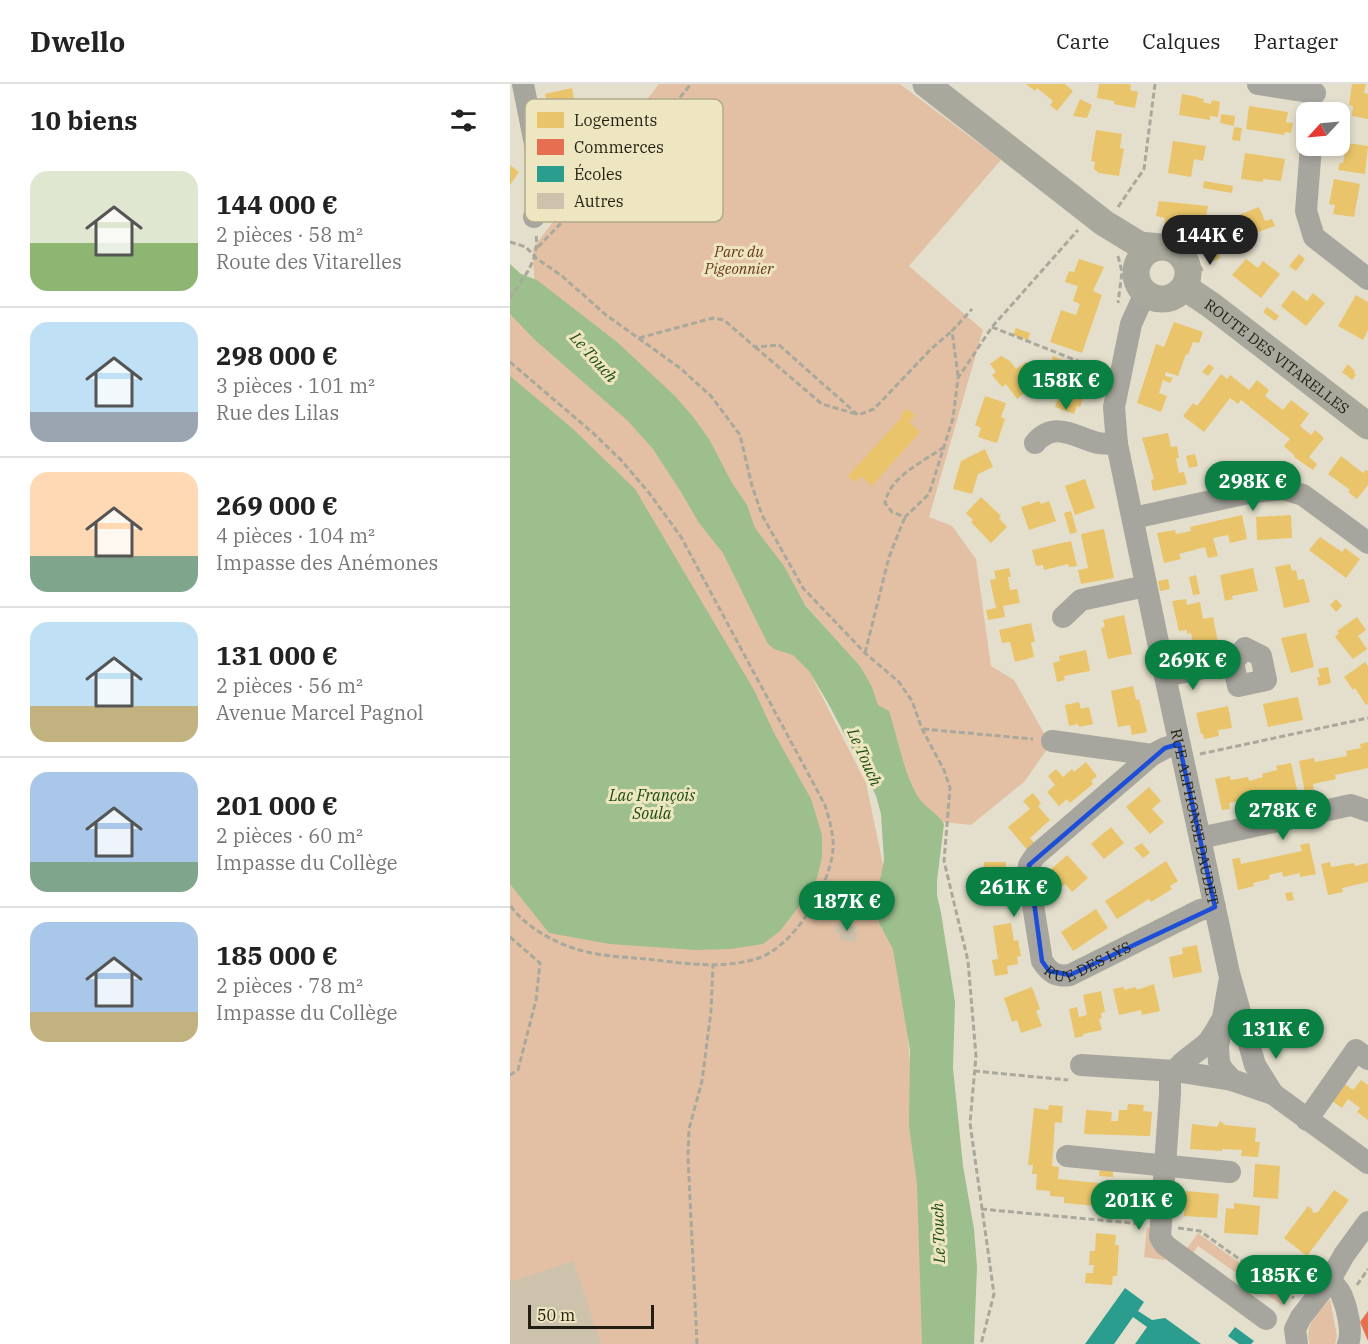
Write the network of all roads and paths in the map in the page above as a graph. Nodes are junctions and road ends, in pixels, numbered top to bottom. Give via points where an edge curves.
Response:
1 (524, 84) edge
2 (691, 84) edge
3 (926, 84) edge
4 (1155, 84) edge
5 (1258, 84) edge
6 (1316, 97) edge
7 (527, 99) edge
8 (679, 99) edge
9 (1310, 156) edge
10 (562, 222) edge
11 (1104, 223) junction
12 (510, 242) edge
13 (538, 247) dead end
14 (1160, 247) junction
15 (536, 258) junction
16 (1137, 265) junction
17 (1368, 279) edge
18 (1184, 287) junction
19 (1149, 296) junction
20 (510, 298) edge
21 (972, 309) dead end
22 (992, 327) junction
23 (952, 331) junction
24 (639, 338) junction
25 (755, 346) junction
26 (510, 362) edge
27 (1105, 372) dead end
28 (958, 378) junction
29 (858, 415) junction
30 (1368, 426) edge
31 (1035, 443) dead end
32 (1117, 444) junction
33 (944, 447) junction
34 (905, 517) junction
35 (1133, 518) junction
36 (1368, 543) edge
37 (1146, 585) junction
38 (1063, 617) dead end
39 (865, 654) junction
40 (1233, 662) dead end
41 (1165, 676) junction
42 (1368, 718) edge
43 (922, 729) junction
44 (1052, 741) joint
45 (1181, 751) junction
46 (1152, 754) junction
47 (1368, 811) edge
48 (1200, 838) junction
49 (1215, 907) junction
50 (511, 908) edge
51 (510, 937) edge
52 (713, 965) junction
53 (1229, 973) junction
54 (1220, 1023) junction
55 (1248, 1041) junction
56 (1368, 1059) edge
57 (974, 1071) junction
58 (1173, 1071) junction
59 (1077, 1073) joint
60 (510, 1075) edge
61 (1221, 1075) junction
62 (1273, 1094) junction
63 (1307, 1120) junction
64 (1066, 1156) dead end
65 (1368, 1163) edge
66 (1164, 1166) junction
67 (1230, 1172) dead end
68 (1368, 1222) edge
69 (1330, 1280) junction
70 (1266, 1319) dead end
71 (697, 1344) edge
72 (981, 1344) edge
73 (1297, 1344) edge
74 (1348, 1344) edge

1 - 7 street
2 - 8 path
3 - 11 main road
4 - 11 path via 1144,169
5 - 6 street
9 - 17 street via 1306,211 1314,237
10 - 13 path
11 - 14 main road via 1140,245
11 - 16 main road
11 - 22 path via 1096,233 1082,226
12 - 15 path via 526,247
14 - 16 main road via 1150,249
14 - 18 main road via 1178,252 1185,260 1188,278
15 - 20 path
15 - 24 path
16 - 19 main road via 1140,288
18 - 19 main road via 1168,299
18 - 30 main road, ROUTE DES VITARELLES
19 - 32 street, RUE ALPHONSE DAUDET via 1141,302 1131,324 1114,407
21 - 23 path
22 - 27 path
22 - 28 path
23 - 28 path
23 - 29 path via 874,409
24 - 25 path via 713,318 724,320
24 - 39 path via 711,396 740,435 762,515 803,588
25 - 29 path via 822,404
25 - 29 path via 779,345
26 - 52 path via 621,460 681,537 825,805 833,851 820,891 806,917 777,949 758,958
28 - 33 path via 953,418
31 - 32 street via 1052,431 1100,444
32 - 35 street, RUE ALPHONSE DAUDET
33 - 34 path via 929,494
33 - 34 path via 887,491 885,503 892,512
34 - 39 path via 889,557
35 - 36 street via 1284,489 1303,495
35 - 37 street, RUE ALPHONSE DAUDET
37 - 38 street via 1081,600
37 - 41 street, RUE ALPHONSE DAUDET
39 - 43 path via 899,682 912,701
40 - 41 street
41 - 45 street, RUE ALPHONSE DAUDET
42 - 45 path
43 - 44 path
43 - 57 path via 950,788 944,861 968,961
44 - 46 street, RUE DES LYS
45 - 46 street, RUE DES LYS via 1165,748
45 - 48 street, RUE ALPHONSE DAUDET
46 - 49 street, RUE DES LYS via 1029,865 1042,961 1049,972 1070,975 1200,910
47 - 48 street via 1351,805
48 - 49 street, RUE ALPHONSE DAUDET
49 - 53 street, RUE ALPHONSE DAUDET
50 - 52 path via 542,933 574,949
51 - 60 path via 540,963 536,1000 518,1070
52 - 71 path via 702,1081 688,1138
53 - 54 street
53 - 55 street, RUE ALPHONSE DAUDET
54 - 58 street via 1209,1041
54 - 61 street
55 - 61 street
55 - 62 street, RUE ALPHONSE DAUDET via 1256,1065
56 - 63 street via 1356,1050
57 - 59 path
57 - 72 path via 970,1123 994,1294
58 - 59 street
58 - 61 street
58 - 66 street
61 - 62 street
62 - 63 street
63 - 65 street
64 - 66 street
66 - 67 street
66 - 70 street via 1160,1238
68 - 69 street
69 - 73 street via 1300,1317 1295,1329
69 - 74 street via 1342,1295 1349,1327

